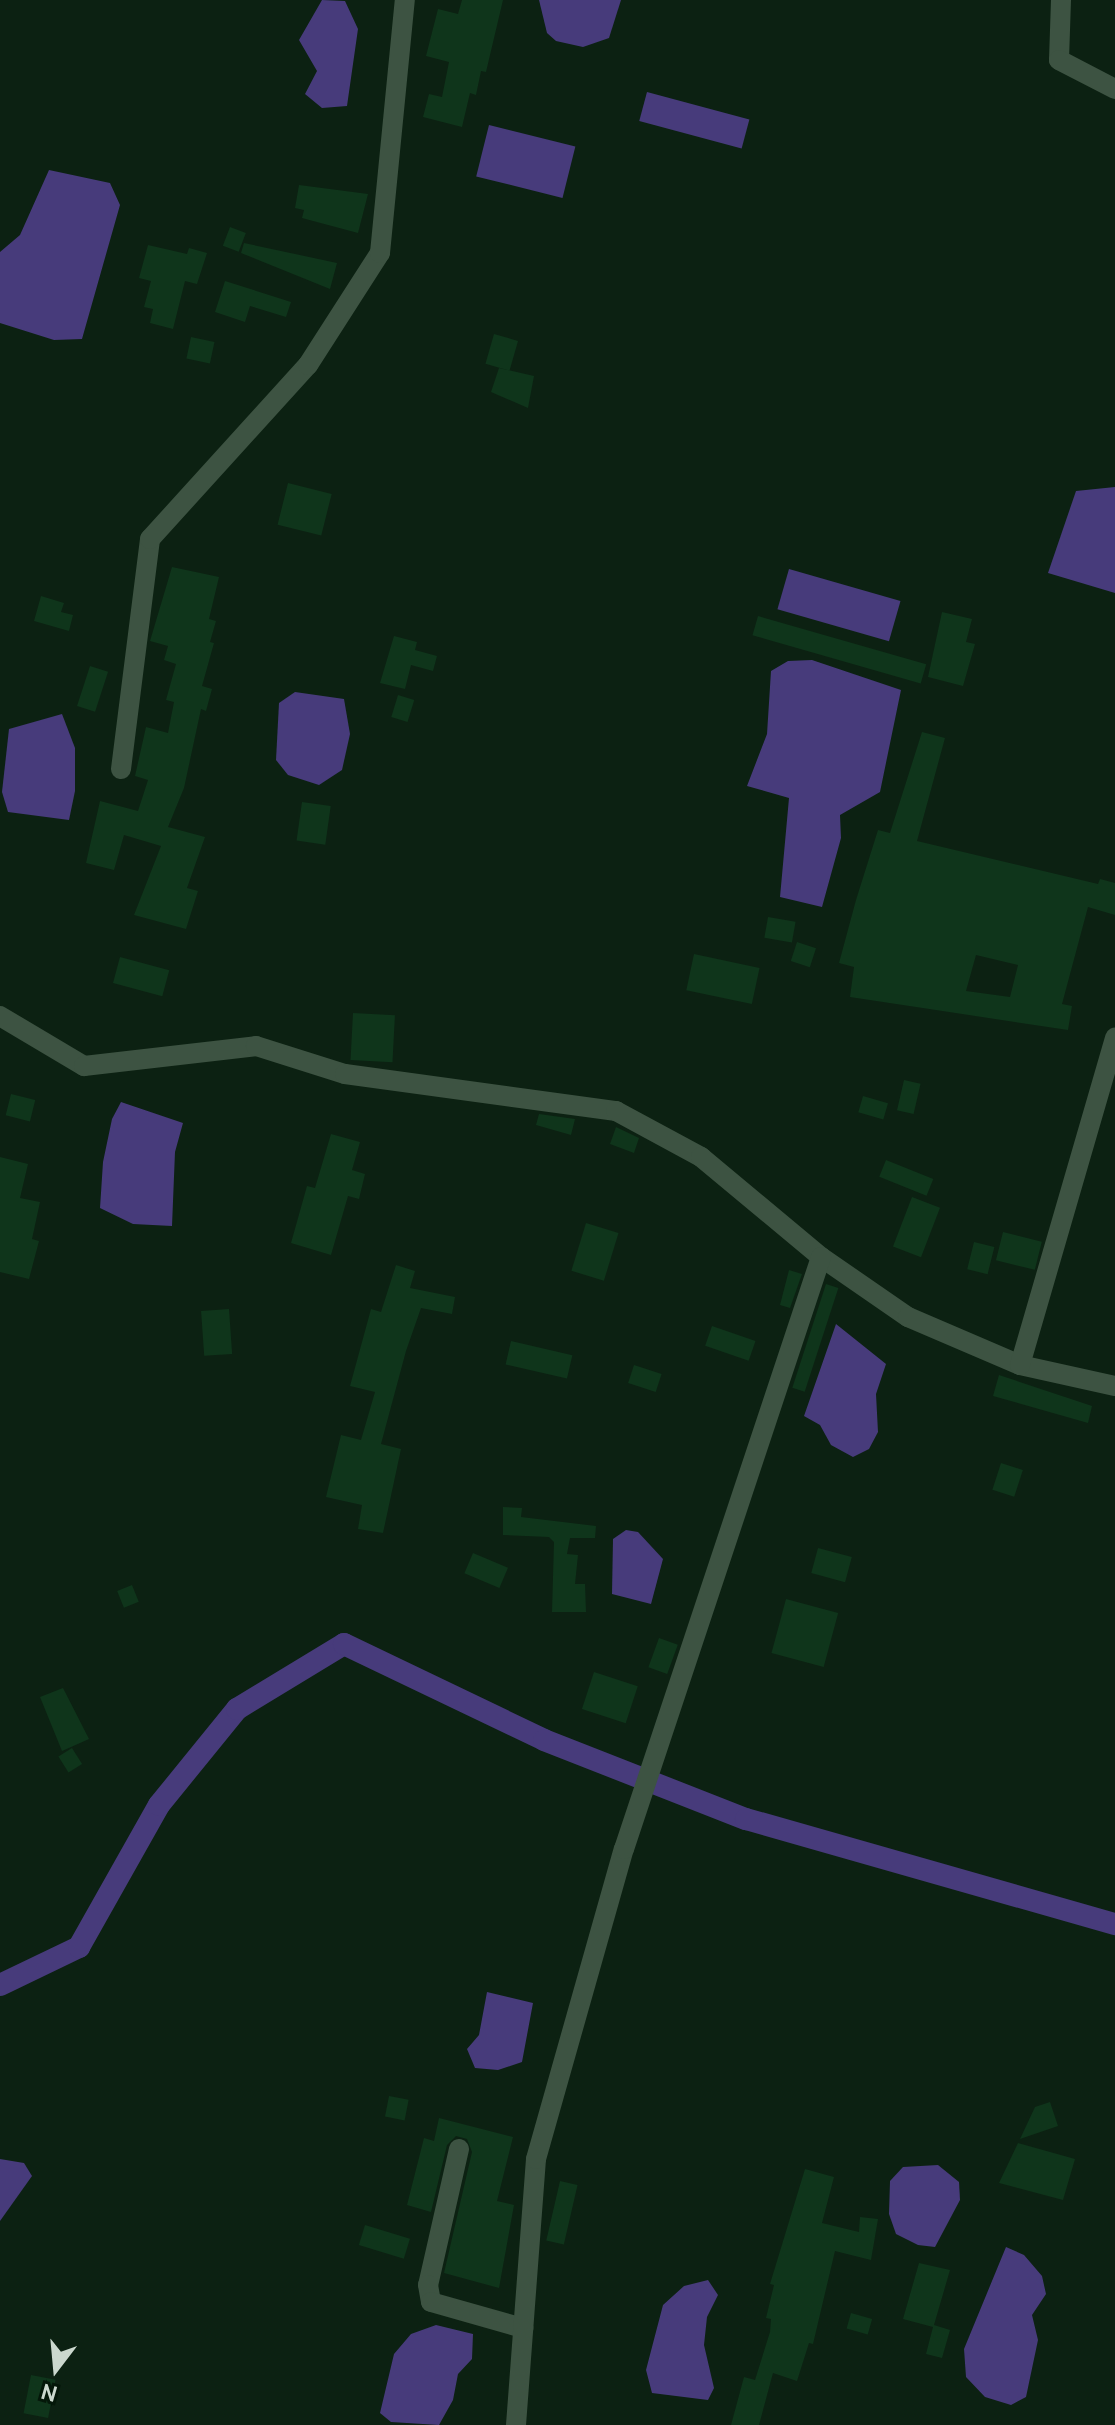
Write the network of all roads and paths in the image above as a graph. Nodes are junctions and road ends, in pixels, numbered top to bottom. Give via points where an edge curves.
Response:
1 (405, 0) edge
2 (1061, 0) edge
3 (1115, 89) edge
4 (121, 769) dead end
5 (0, 1016) edge
6 (1115, 1038) edge
7 (821, 1257) junction
8 (1020, 1365) junction
9 (1115, 1386) edge
10 (459, 2149) dead end
11 (523, 2328) junction
12 (516, 2425) edge

1 - 4 street via 380,253 308,365 150,539
2 - 3 street via 1059,60
5 - 7 street via 84,1066 256,1046 345,1074 616,1111 701,1157
6 - 8 street
7 - 8 street via 908,1317
7 - 11 street via 678,1700 624,1849 536,2159
8 - 9 street
10 - 11 street via 428,2285 431,2302
11 - 12 street

